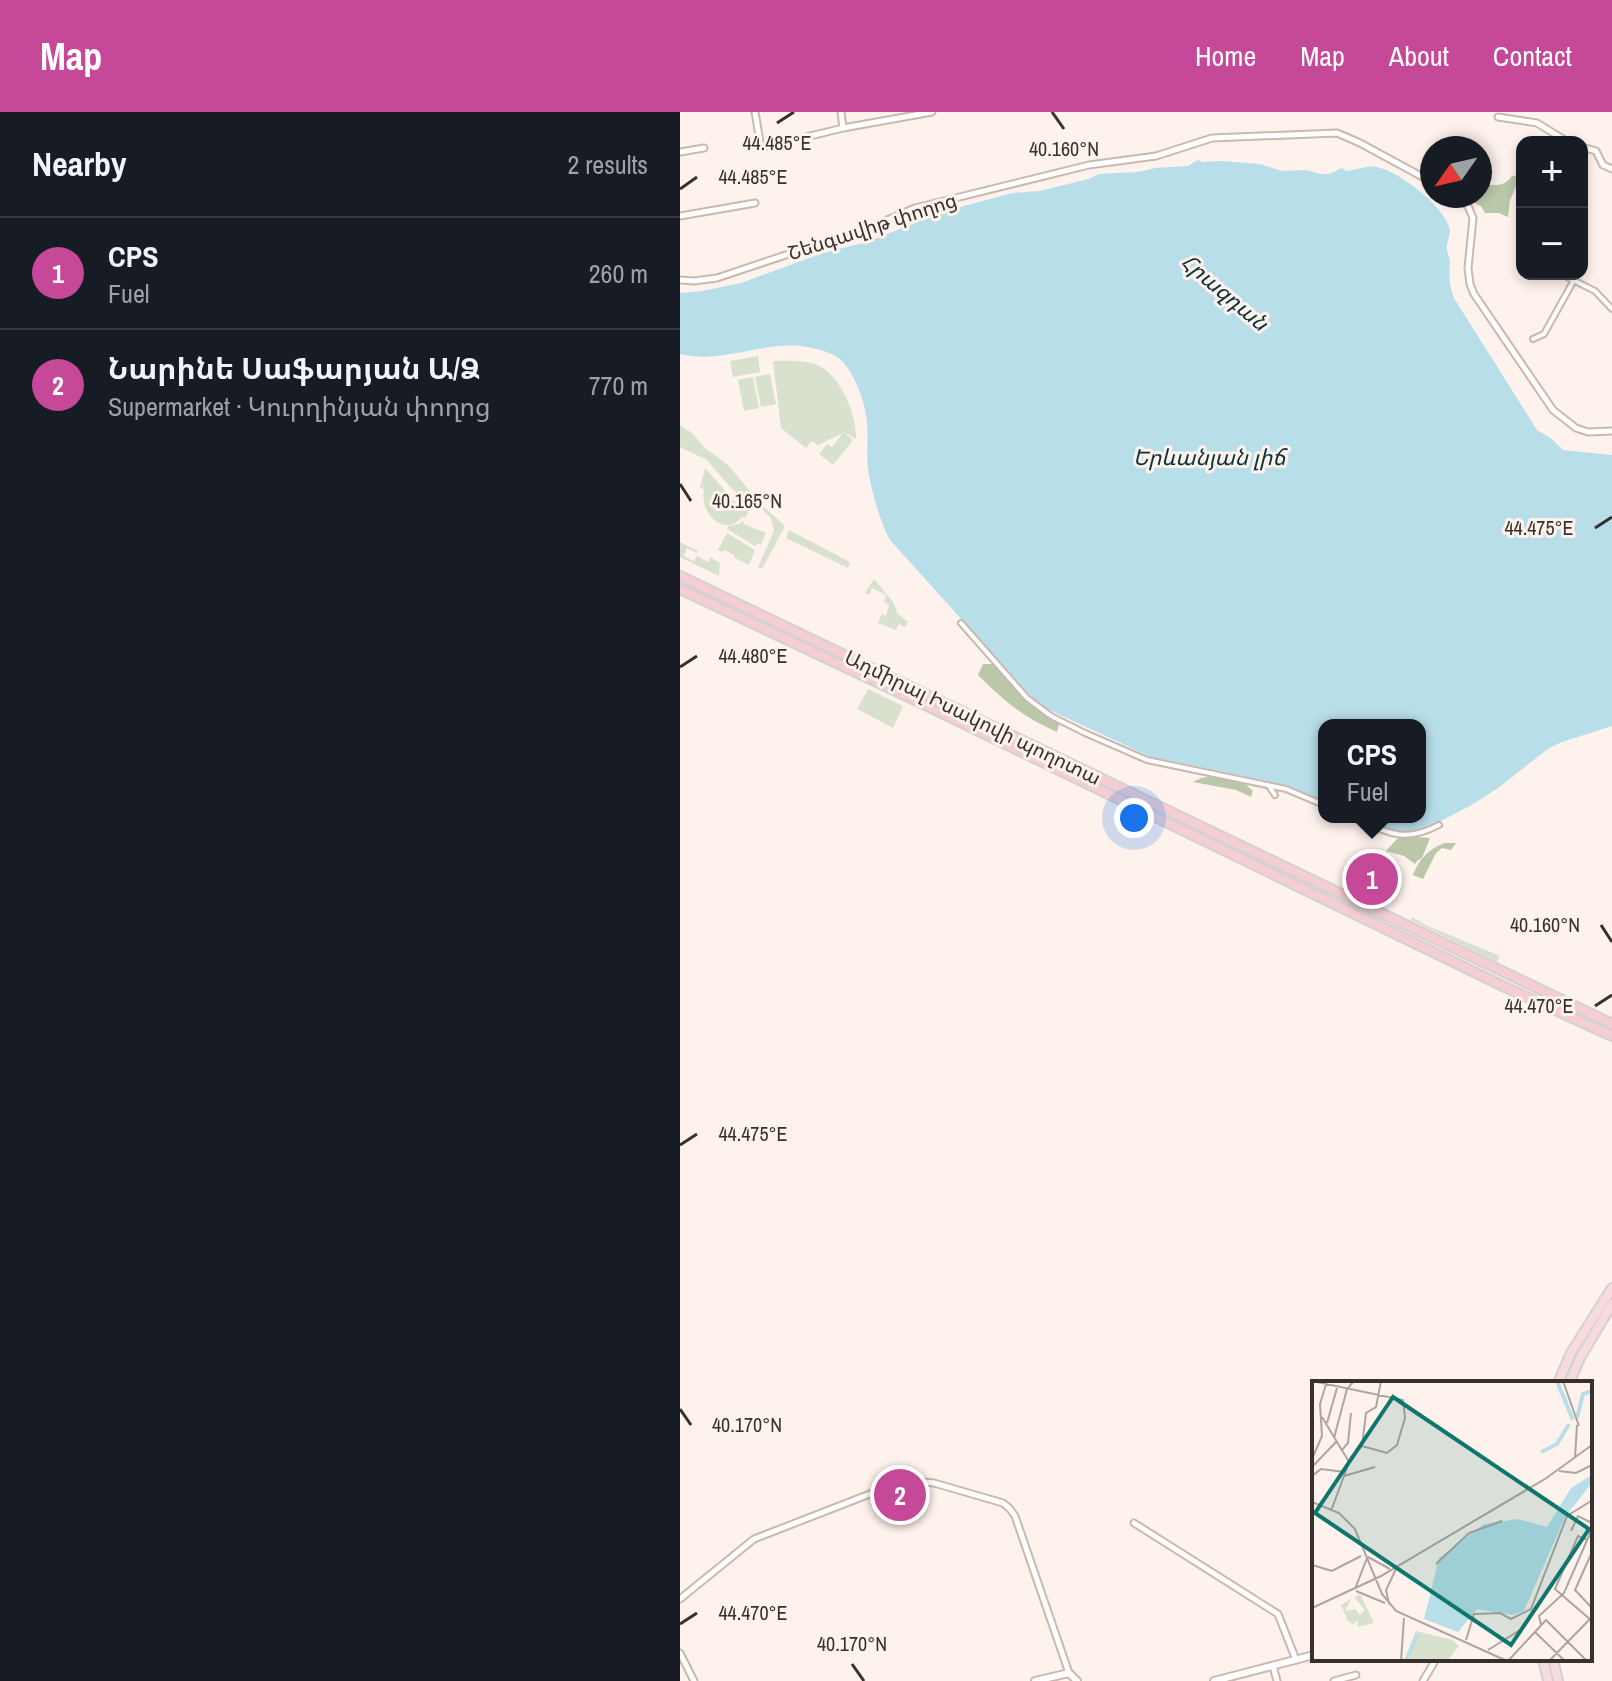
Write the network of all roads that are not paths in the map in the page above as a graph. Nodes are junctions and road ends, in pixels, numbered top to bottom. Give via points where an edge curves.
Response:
1 (755, 112) edge
2 (841, 112) edge
3 (932, 112) edge
4 (918, 113) edge
5 (1498, 117) dead end
6 (843, 128) junction
7 (1558, 136) edge
8 (704, 148) dead end
9 (1588, 149) edge
10 (680, 152) edge
11 (1612, 169) edge
12 (1420, 176) edge
13 (755, 203) dead end
14 (1469, 208) edge
15 (680, 216) edge
16 (680, 280) edge
17 (1574, 280) joint
18 (1612, 309) edge
19 (1533, 339) dead end
20 (1612, 431) edge
21 (680, 576) edge
22 (680, 589) edge
23 (961, 623) dead end
24 (1269, 786) junction
25 (1275, 795) dead end
26 (1318, 802) edge
27 (1366, 823) edge
28 (1439, 825) dead end
29 (1612, 1024) edge
30 (1610, 1036) edge
31 (1612, 1288) edge
32 (1612, 1304) edge
33 (1559, 1381) edge
34 (1570, 1381) edge
35 (1134, 1523) dead end
36 (680, 1599) edge
37 (680, 1653) edge
38 (1312, 1656) edge
39 (1296, 1660) junction
40 (1435, 1661) edge
41 (1554, 1662) edge
42 (1544, 1663) edge
43 (1273, 1666) junction
44 (1069, 1673) junction
45 (1356, 1675) dead end
46 (694, 1681) edge
47 (1035, 1681) edge
48 (1077, 1681) edge
49 (1214, 1681) edge
50 (1277, 1681) edge
51 (1334, 1681) edge
52 (1423, 1681) edge
53 (1548, 1681) edge
54 (1558, 1681) edge

1 - 6 street via 761,148
2 - 6 street
3 - 4 street
4 - 6 street
5 - 7 street via 1537,123
8 - 10 street
9 - 11 street
12 - 16 street, Շենգավիթ փողոց via 1337,133 1212,138 1156,156 1089,165 915,208 717,278
13 - 15 street
14 - 20 street via 1473,218 1468,277 1474,294 1553,410 1576,428
17 - 18 street
17 - 19 street via 1544,334
21 - 29 highway, Ադմիրալ Իսակովի պողոտա
22 - 30 highway, Ադմիրալ Իսակովի պողոտա
23 - 24 street via 1027,698 1051,716 1147,760
24 - 25 street
24 - 26 street
27 - 28 street via 1400,835
31 - 33 main road
32 - 34 main road
35 - 39 street via 1278,1614
36 - 44 street via 754,1539 893,1485 934,1483 1003,1503 1015,1516
37 - 46 street
38 - 39 street
39 - 43 street
40 - 52 street
41 - 42 main road
41 - 54 main road
42 - 53 main road
43 - 49 street
43 - 50 street
44 - 47 street
44 - 48 street
45 - 51 street

